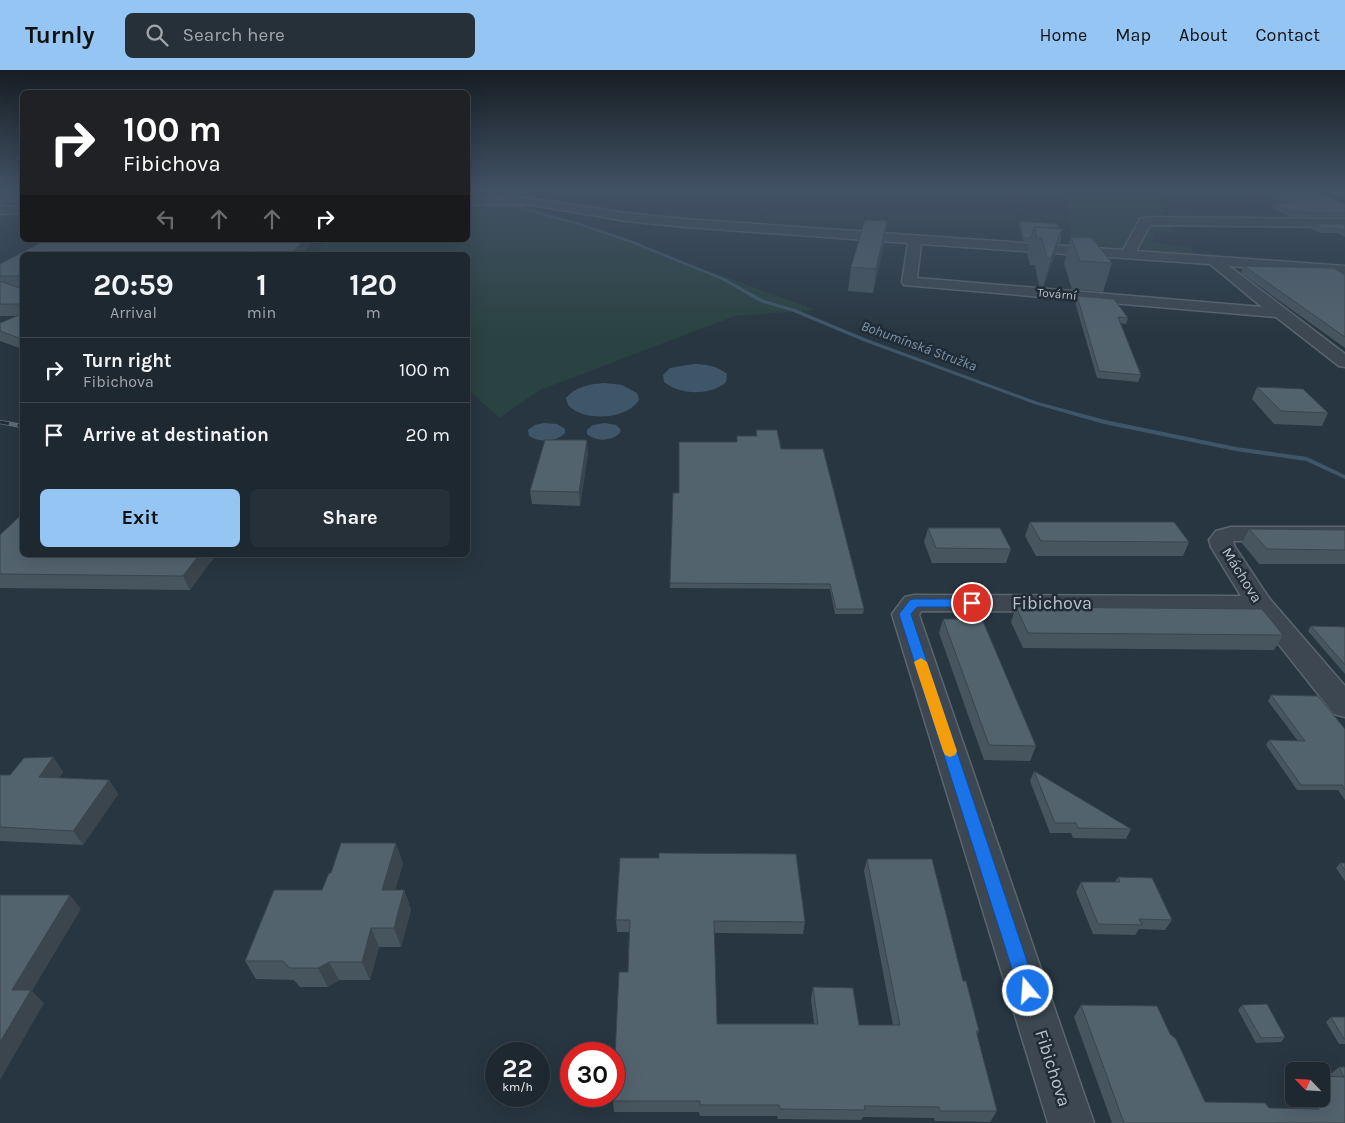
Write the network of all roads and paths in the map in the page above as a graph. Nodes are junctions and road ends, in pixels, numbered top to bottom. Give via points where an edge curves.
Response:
1 (903, 238) edge
2 (1136, 238) edge
3 (915, 239) junction
4 (1128, 254) junction
5 (1213, 260) junction
6 (1345, 270) edge
7 (1279, 313) junction
8 (1345, 362) edge
9 (1345, 534) edge
10 (1260, 604) junction
11 (1345, 706) edge
12 (1071, 1123) edge

1 - 3 street
2 - 4 street
3 - 4 street
3 - 7 street, Tovární via 909,282
4 - 5 street
5 - 6 street
5 - 7 street
7 - 8 street
9 - 10 street, Máchova via 1224,536 1223,547
10 - 11 street, Máchova
10 - 12 street, Fibichova via 914,603 905,614

